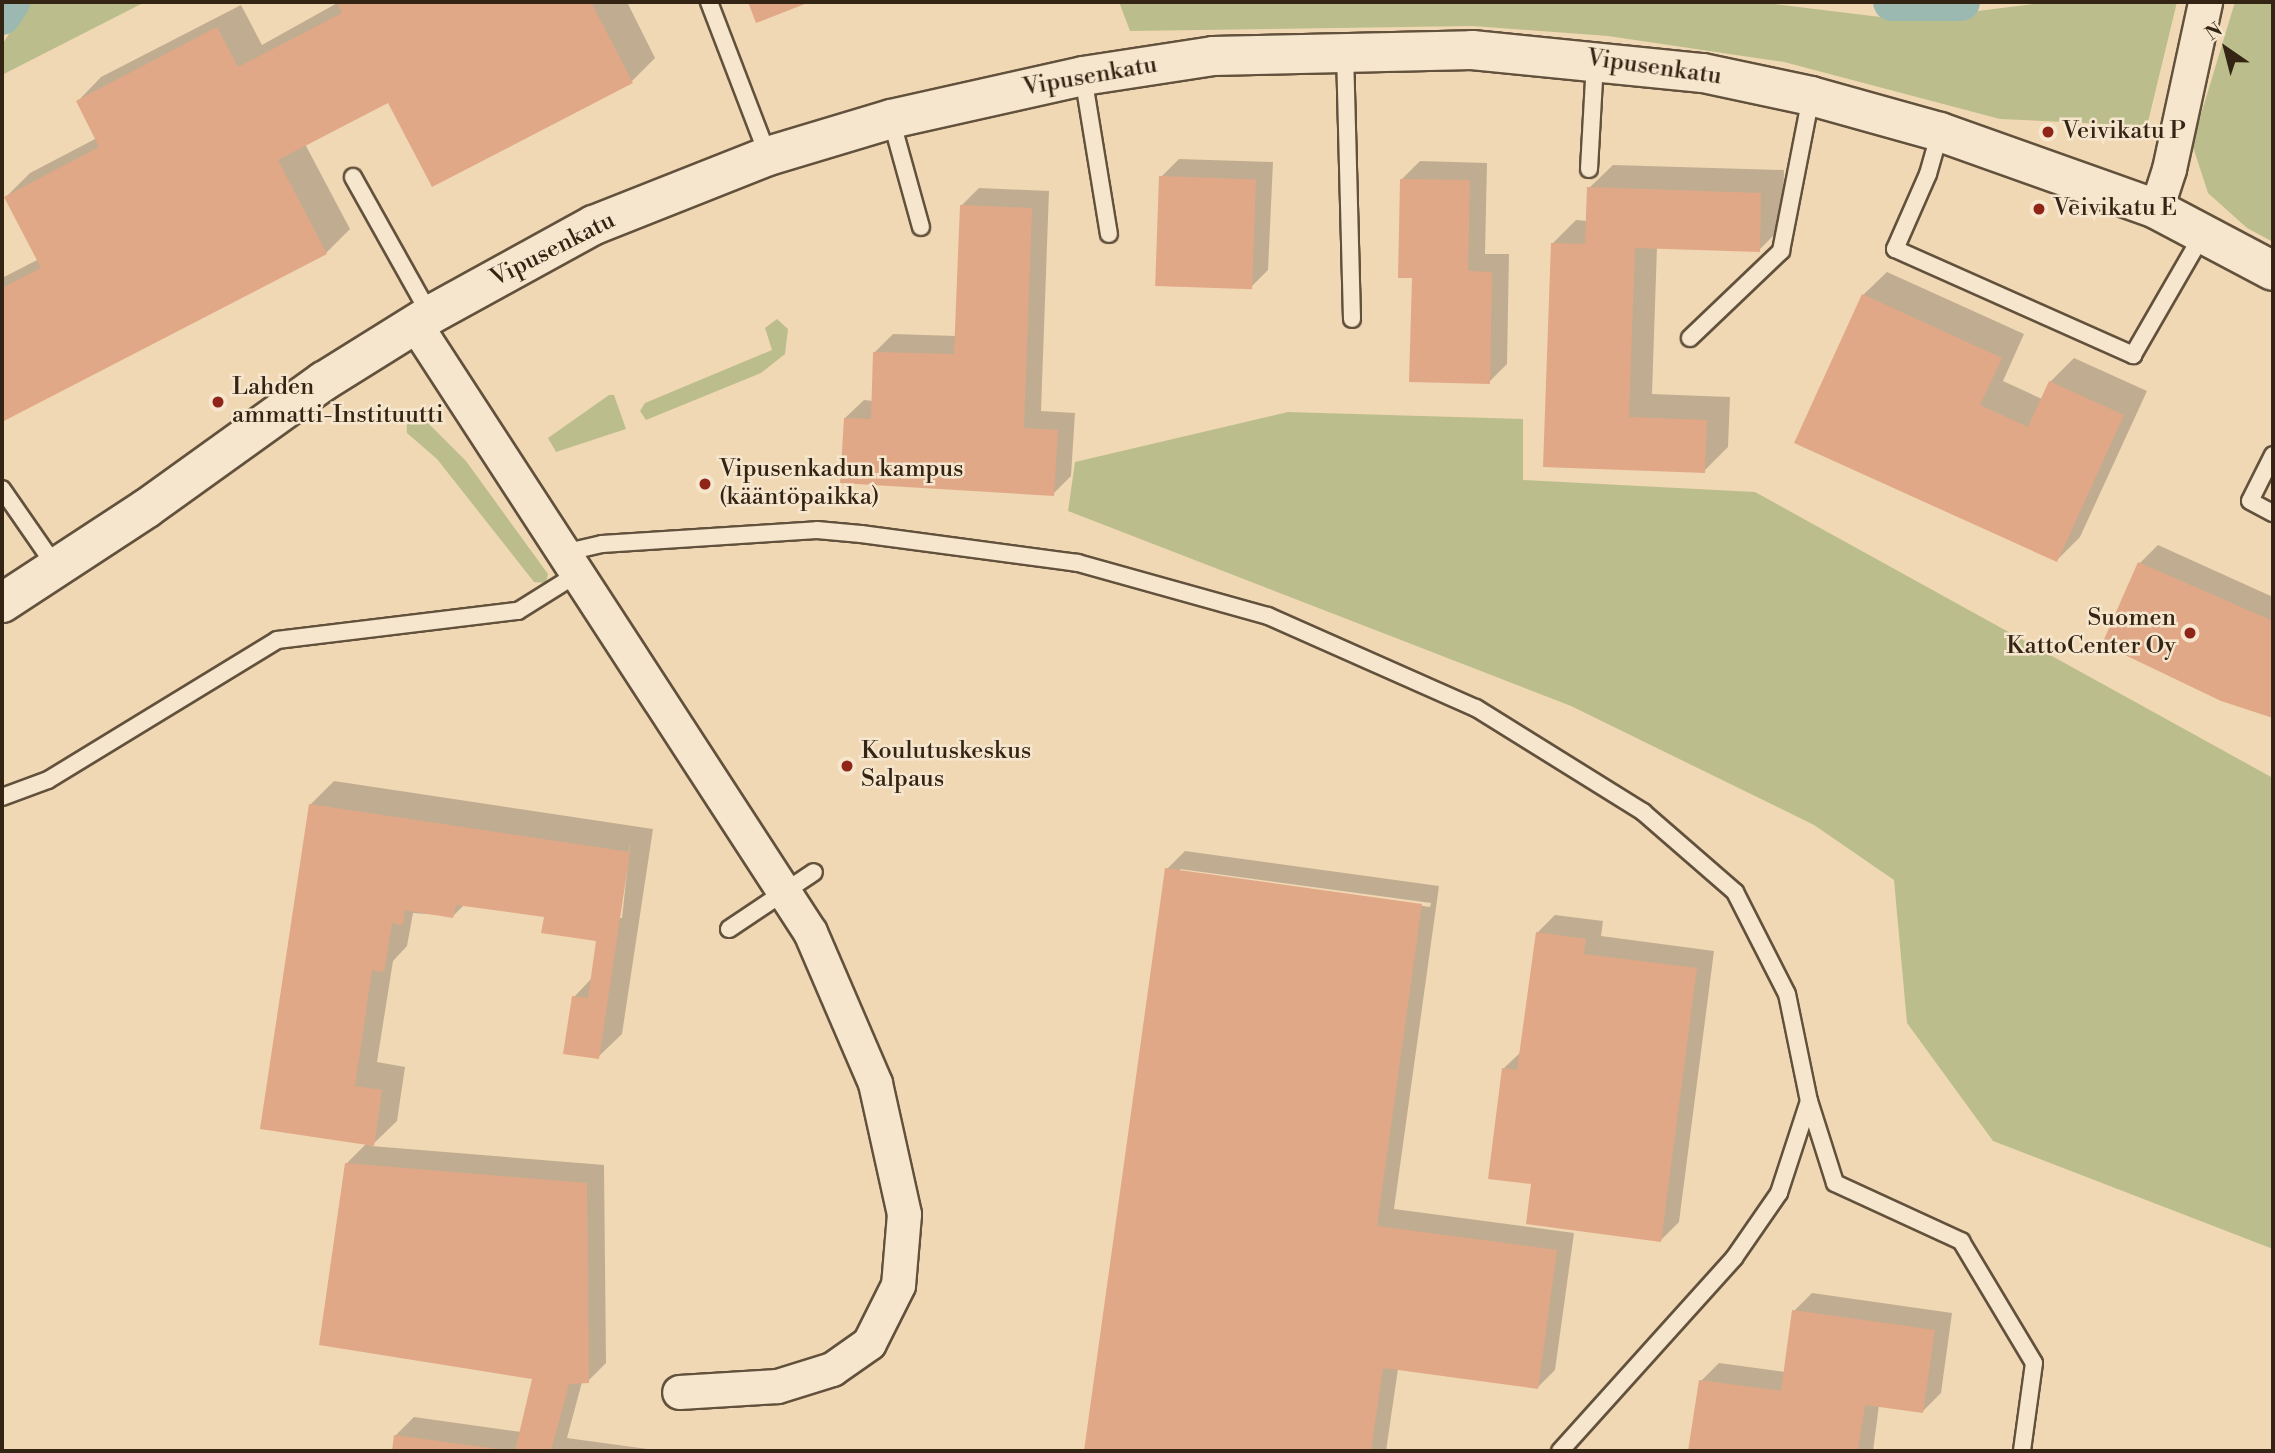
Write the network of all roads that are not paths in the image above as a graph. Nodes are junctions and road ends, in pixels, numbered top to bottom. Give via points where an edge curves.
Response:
1 (709, 2) edge
2 (2205, 2) edge
3 (1345, 52) junction
4 (1595, 59) junction
5 (1083, 76) junction
6 (1811, 96) junction
7 (891, 119) junction
8 (1940, 132) junction
9 (768, 156) junction
10 (1589, 169) dead end
11 (353, 177) dead end
12 (2156, 209) junction
13 (921, 227) dead end
14 (2204, 232) junction
15 (1109, 234) dead end
16 (2273, 271) edge
17 (422, 319) junction
18 (1352, 319) dead end
19 (1690, 338) dead end
20 (2273, 455) edge
21 (2, 489) edge
22 (2273, 513) edge
23 (567, 565) junction
24 (58, 569) junction
25 (2, 603) edge
26 (2, 797) edge
27 (814, 872) dead end
28 (784, 894) junction
29 (729, 929) dead end
30 (1809, 1101) junction
31 (679, 1392) dead end
32 (1560, 1451) edge
33 (2022, 1451) edge

1 - 9 lane
2 - 12 street
3 - 4 street, Vipusenkatu via 1472,50
3 - 5 street, Vipusenkatu via 1213,56
3 - 18 lane
4 - 6 street, Vipusenkatu via 1703,73
4 - 10 lane
5 - 7 street, Vipusenkatu
5 - 15 lane
6 - 8 street, Vipusenkatu
6 - 19 lane via 1780,251
7 - 9 street, Vipusenkatu
7 - 13 lane
8 - 12 street, Vipusenkatu
8 - 14 lane via 1928,174 1895,249 2133,355
9 - 17 street, Vipusenkatu via 594,225
11 - 17 lane
12 - 14 street, Vipusenkatu
14 - 16 street, Vipusenkatu
17 - 23 street
17 - 24 street, Vipusenkatu via 324,381
20 - 22 lane via 2250,501
21 - 24 lane
23 - 26 lane via 518,611 277,640 48,780
23 - 28 street
23 - 30 lane via 602,544 817,530 1078,563 1293,627 1475,708 1643,812 1735,892 1787,994
24 - 25 street, Vipusenkatu
27 - 28 lane
28 - 29 lane
28 - 31 street via 810,932 875,1083 904,1214 898,1285 869,1342 832,1369 777,1386
30 - 32 lane via 1779,1193 1734,1258
30 - 33 lane via 1835,1182 1961,1241 2034,1363

